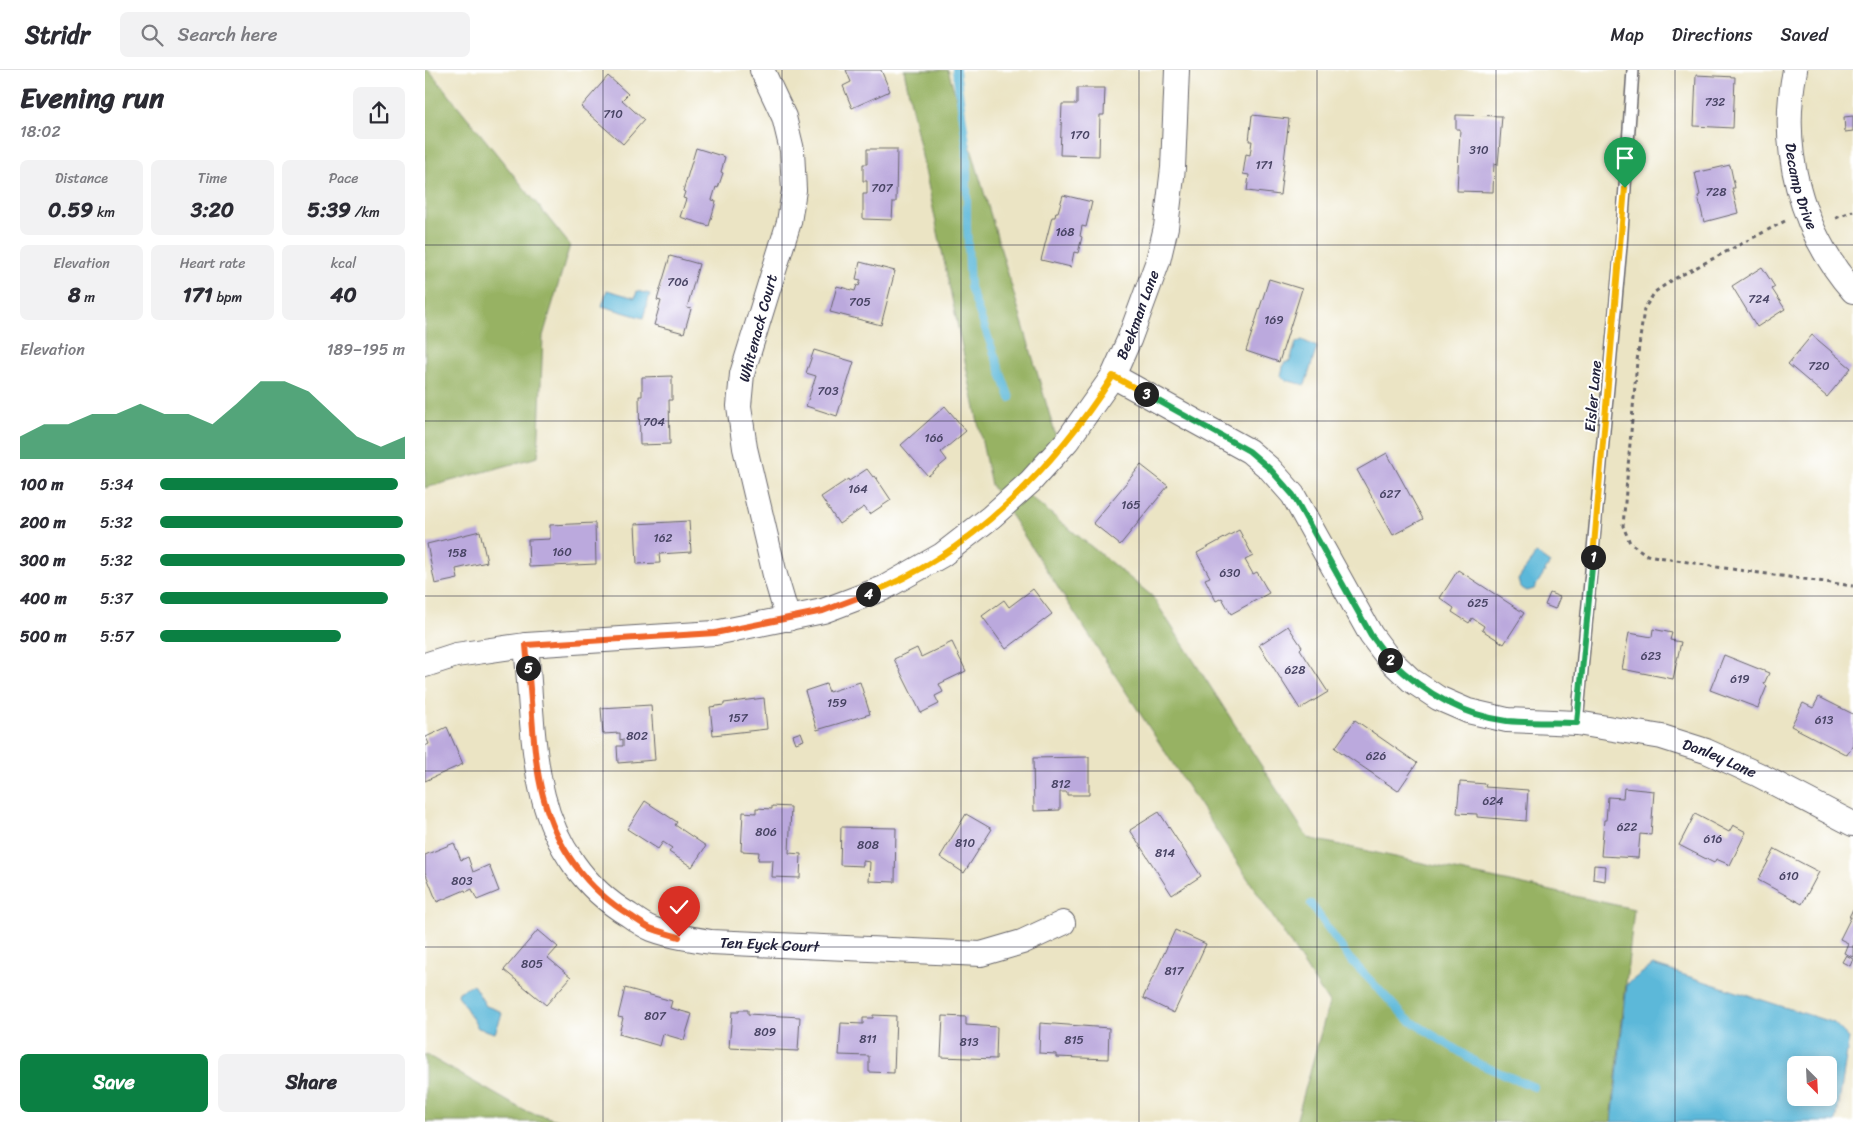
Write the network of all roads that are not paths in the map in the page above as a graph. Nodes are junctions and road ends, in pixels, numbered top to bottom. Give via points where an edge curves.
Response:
1 (762, 70) edge
2 (1177, 70) edge
3 (1633, 70) edge
4 (1795, 70) edge
5 (1853, 291) edge
6 (1113, 376) junction
7 (788, 619) junction
8 (526, 645) junction
9 (425, 665) edge
10 (1577, 723) junction
11 (1853, 824) edge
12 (1063, 923) dead end

1 - 7 street, Whitenack Court via 784,117 794,190 789,222 743,374 739,406 747,457
2 - 6 street, Beekman Lane via 1173,168 1166,227 1147,293
3 - 10 lane, Eisler Lane via 1621,246
4 - 5 street, Decamp Drive via 1789,135 1796,180 1809,221 1825,253
6 - 7 street, Beekman Lane via 1067,441 1030,482 942,555 884,588 823,611
6 - 10 street, Danley Lane via 1249,451 1270,469 1293,495 1371,635 1411,680 1468,712 1507,720
7 - 8 street, Beekman Lane via 715,633
8 - 9 street, Beekman Lane via 456,655
8 - 12 street, Ten Eyck Court via 536,759 554,830 566,854 603,898 650,928 711,942 981,954 1022,942
10 - 11 street, Danley Lane via 1663,737 1706,751

